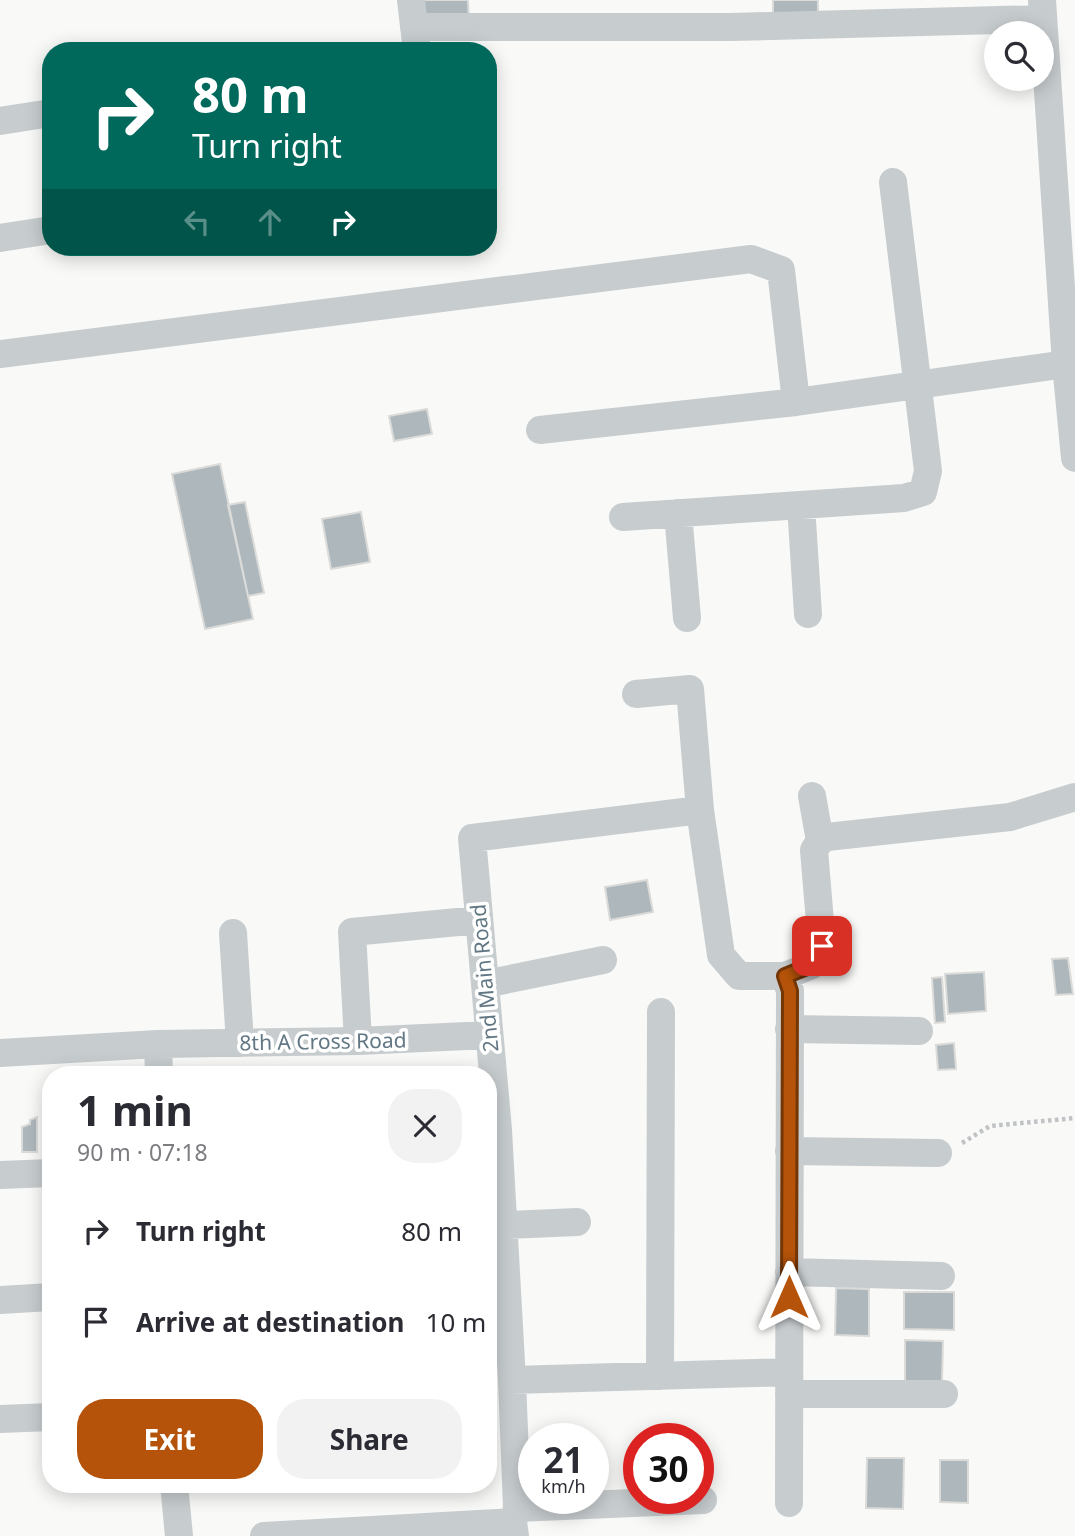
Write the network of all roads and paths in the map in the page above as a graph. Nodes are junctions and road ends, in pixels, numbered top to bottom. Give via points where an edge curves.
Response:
1 (1042, 9) edge
2 (414, 26) edge
3 (42, 114) edge
4 (0, 121) edge
5 (1063, 159) edge
6 (893, 182) dead end
7 (42, 231) edge
8 (0, 238) edge
9 (0, 354) edge
10 (1066, 364) junction
11 (919, 384) junction
12 (796, 401) junction
13 (540, 430) dead end
14 (1075, 458) edge
15 (800, 505) junction
16 (678, 513) junction
17 (623, 517) dead end
18 (808, 614) dead end
19 (687, 618) dead end
20 (636, 694) dead end
21 (812, 796) dead end
22 (1075, 797) edge
23 (700, 810) junction
24 (820, 841) junction
25 (479, 920) junction
26 (233, 933) dead end
27 (603, 960) dead end
28 (785, 976) junction
29 (485, 984) junction
30 (661, 1012) dead end
31 (789, 1029) junction
32 (919, 1031) dead end
33 (489, 1035) junction
34 (358, 1041) junction
35 (240, 1043) junction
36 (158, 1044) junction
37 (0, 1053) edge
38 (159, 1066) edge
39 (490, 1066) edge
40 (1075, 1118) edge
41 (789, 1151) junction
42 (938, 1153) joint
43 (42, 1173) edge
44 (0, 1175) edge
45 (577, 1223) dead end
46 (497, 1226) edge
47 (497, 1236) edge
48 (789, 1272) junction
49 (941, 1276) dead end
50 (42, 1298) edge
51 (0, 1300) edge
52 (660, 1376) junction
53 (512, 1380) junction
54 (789, 1383) junction
55 (944, 1394) dead end
56 (42, 1417) edge
57 (0, 1419) edge
58 (175, 1493) edge
59 (789, 1503) dead end
60 (623, 1509) edge
61 (515, 1522) edge
62 (179, 1536) edge
63 (264, 1536) edge

1 - 2 street via 730,27
1 - 5 street
3 - 4 street
5 - 10 street
6 - 11 street
7 - 8 street
9 - 12 street via 751,259 781,270
10 - 11 street
10 - 14 street
11 - 12 street
11 - 15 street via 928,471 923,492 904,498
12 - 13 street
15 - 16 street
15 - 18 street
16 - 17 street
16 - 19 street
20 - 23 street via 690,689
21 - 24 street
22 - 24 street via 1010,817
23 - 25 street, 2nd Main Road via 472,838
23 - 28 street via 721,955 739,976
24 - 28 street via 814,850 822,946 812,965
25 - 29 street, 2nd Main Road
25 - 34 street via 352,932
26 - 35 street
27 - 29 street
28 - 31 street via 790,991
29 - 33 street, 2nd Main Road
30 - 52 street
31 - 32 street
31 - 41 street
33 - 34 street, 8th A Cross Road
33 - 39 street, 2nd Main Road
34 - 35 street, 8th A Cross Road
35 - 36 street, 8th A Cross Road
36 - 37 street, 8th A Cross Road
36 - 38 street
40 - 42 path via 990,1126
41 - 42 street
41 - 48 street
43 - 44 street
45 - 46 street
47 - 53 street, 2nd Main Road
48 - 49 street
48 - 54 street
50 - 51 street
52 - 53 street
52 - 54 street
53 - 61 street, 2nd Main Road
54 - 55 street
54 - 59 street
56 - 57 street
58 - 62 street
60 - 61 street
61 - 63 street

